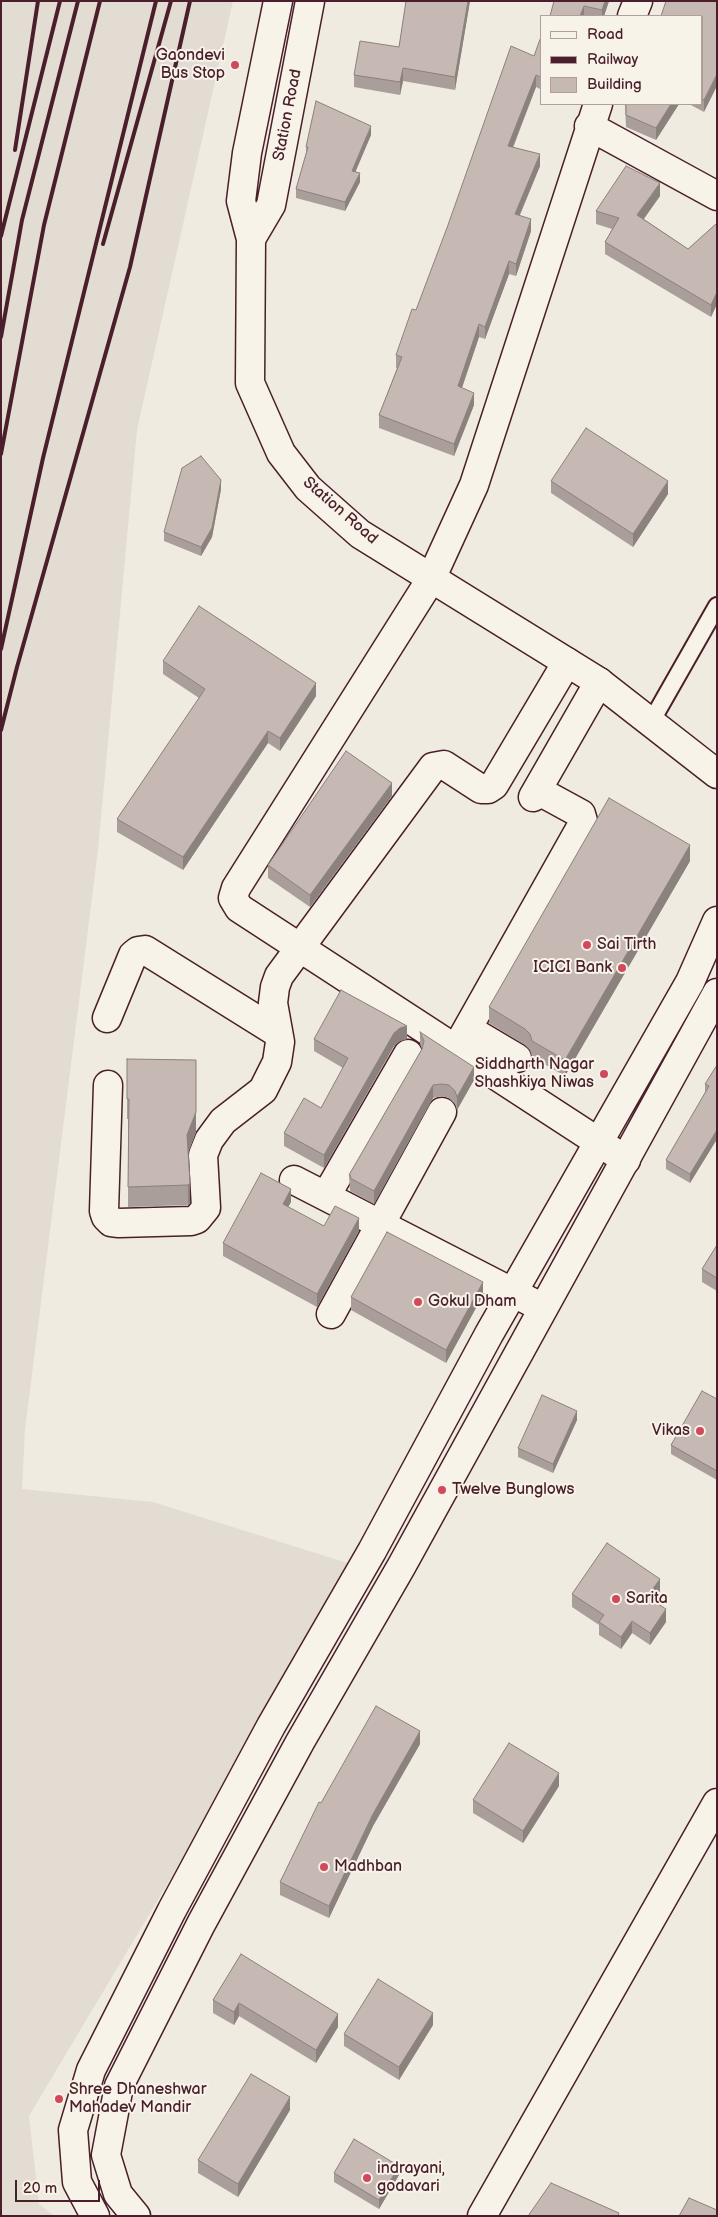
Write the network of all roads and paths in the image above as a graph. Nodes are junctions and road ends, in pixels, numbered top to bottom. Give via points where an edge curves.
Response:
1 (278, 1) edge
2 (310, 1) edge
3 (638, 1) edge
4 (632, 15) edge
5 (272, 28) junction
6 (304, 33) junction
7 (593, 115) edge
8 (717, 196) edge
9 (252, 238) junction
10 (431, 579) junction
11 (717, 606) edge
12 (567, 662) junction
13 (599, 682) junction
14 (650, 722) junction
15 (717, 774) edge
16 (717, 921) edge
17 (300, 947) junction
18 (690, 982) junction
19 (716, 995) edge
20 (108, 1018) dead end
21 (278, 1033) junction
22 (462, 1039) junction
23 (408, 1054) dead end
24 (517, 1058) dead end
25 (108, 1085) dead end
26 (442, 1112) dead end
27 (598, 1142) junction
28 (626, 1160) junction
29 (294, 1180) dead end
30 (326, 1196) junction
31 (380, 1224) junction
32 (513, 1293) junction
33 (543, 1308) junction
34 (331, 1314) dead end
35 (489, 1334) junction
36 (519, 1351) junction
37 (372, 1551) junction
38 (401, 1567) junction
39 (271, 1726) junction
40 (300, 1742) junction
41 (717, 1803) edge
42 (172, 1910) junction
43 (201, 1924) junction
44 (92, 2070) junction
45 (119, 2086) junction
46 (95, 2216) edge
47 (136, 2216) edge
48 (482, 2216) edge

1 - 5 main road
2 - 6 main road, Station Road
3 - 4 main road
5 - 6 main road
5 - 9 main road via 247,153 241,201
6 - 9 main road, Station Road via 271,205
7 - 8 main road
7 - 10 main road via 474,485
9 - 10 main road, Station Road via 250,383 281,453 308,488 360,534
10 - 12 main road, Station Road
10 - 17 main road via 233,898 239,908
11 - 14 lane
12 - 13 main road, Station Road
12 - 17 main road via 494,785 481,789 444,765 433,767
13 - 14 main road, Station Road
13 - 22 main road via 535,793 581,814 581,828
14 - 15 main road, Station Road
16 - 18 main road
17 - 21 main road via 279,976 275,988 273,1004
17 - 22 main road
18 - 19 main road
18 - 27 main road
19 - 28 main road
20 - 21 main road via 132,955 145,950
21 - 25 main road via 277,1062 263,1090 223,1121 209,1140 203,1156 206,1208 197,1219 119,1223 106,1217
22 - 24 main road
22 - 27 main road
23 - 30 main road
26 - 31 main road
27 - 28 main road
27 - 32 main road
28 - 33 main road
29 - 30 main road
30 - 31 main road
31 - 32 main road
31 - 34 main road
32 - 33 main road
32 - 35 main road
33 - 36 main road
35 - 36 main road
35 - 37 main road
36 - 38 main road
37 - 38 main road
37 - 39 main road
38 - 40 main road
39 - 40 main road
39 - 42 main road
40 - 43 main road
41 - 48 main road
42 - 43 main road
42 - 44 main road
43 - 45 main road
44 - 45 main road
44 - 46 main road via 73,2130 77,2182
45 - 47 main road via 106,2155 118,2194

